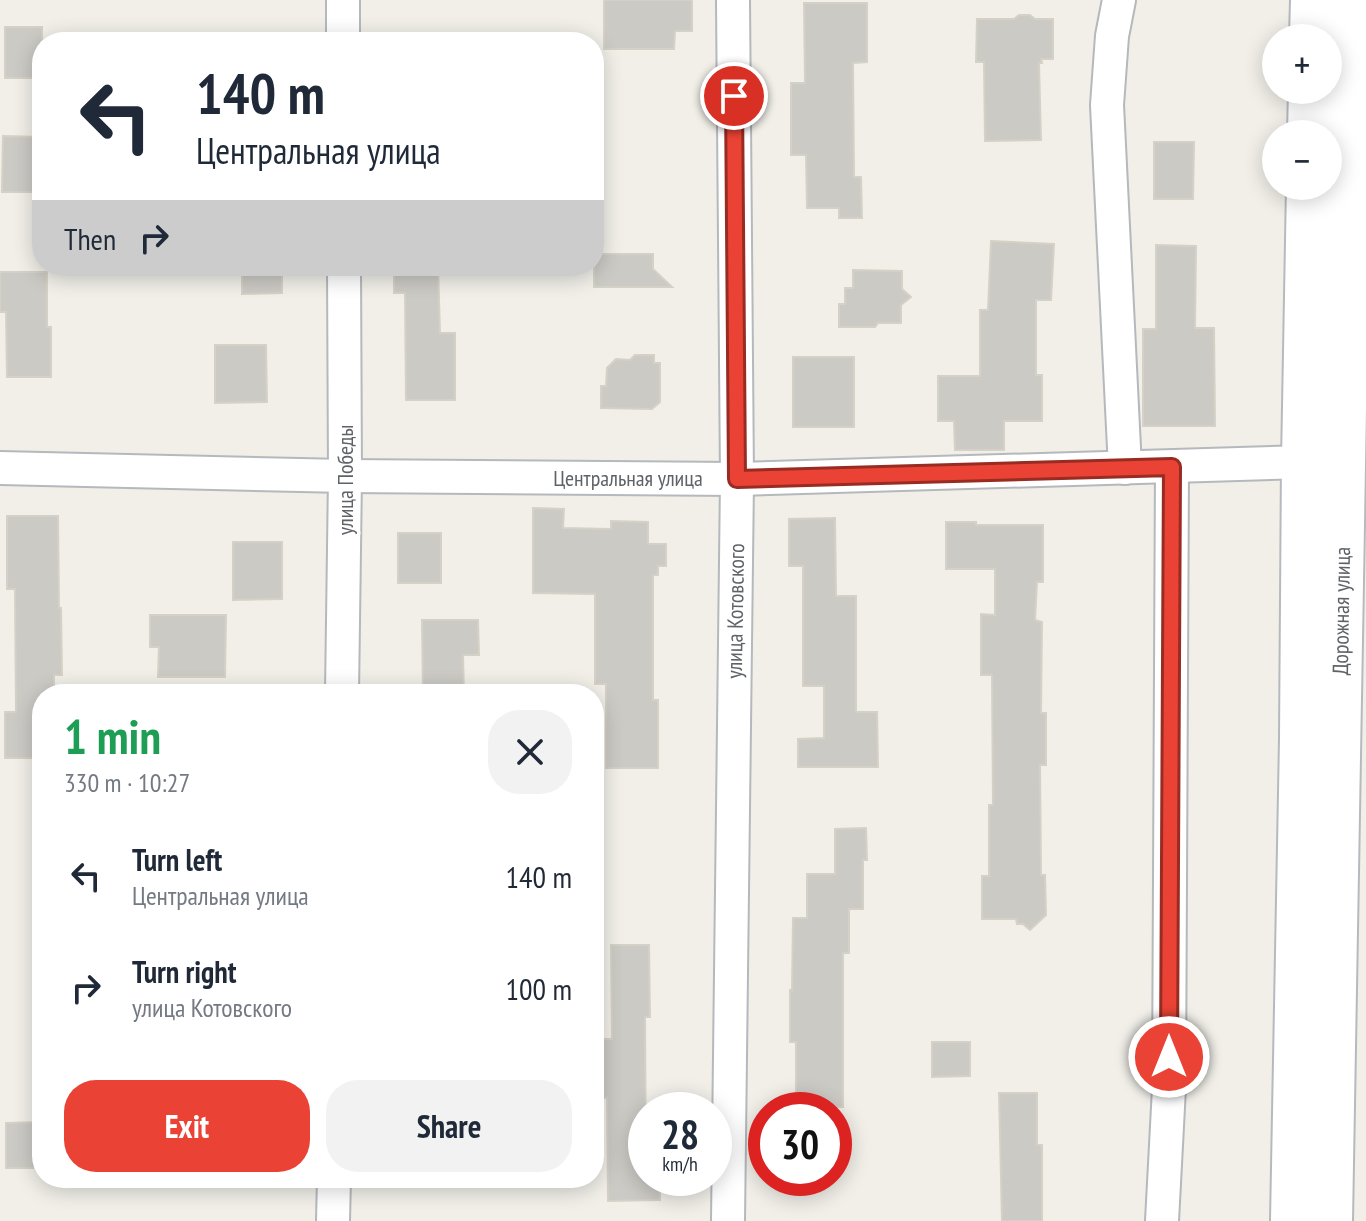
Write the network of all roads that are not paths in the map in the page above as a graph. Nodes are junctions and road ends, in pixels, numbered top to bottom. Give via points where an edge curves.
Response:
1 (343, 0) edge
2 (733, 0) edge
3 (1119, 0) edge
4 (1313, 0) edge
5 (1351, 0) edge
6 (1312, 24) edge
7 (343, 32) edge
8 (1309, 200) edge
9 (344, 276) edge
10 (1304, 462) junction
11 (1172, 467) junction
12 (0, 468) edge
13 (1125, 468) junction
14 (345, 476) junction
15 (737, 479) junction
16 (342, 684) edge
17 (1336, 745) edge
18 (334, 1188) edge
19 (333, 1221) edge
20 (728, 1221) edge
21 (1162, 1221) edge
22 (1293, 1221) edge
23 (1330, 1221) edge

1 - 7 street
2 - 15 street, улица Котовского
3 - 13 street via 1107,105
4 - 6 main road
5 - 17 main road, Дорожная улица
8 - 10 main road, Дорожная улица
9 - 14 street, улица Победы
10 - 11 street, Центральная улица
10 - 17 main road, Дорожная улица
11 - 13 street, Центральная улица
11 - 21 street via 1169,1088
12 - 14 street, Центральная улица
13 - 15 street, Центральная улица
14 - 15 street, Центральная улица
14 - 16 street, улица Победы
15 - 20 street, улица Котовского
17 - 22 main road, Дорожная улица
17 - 23 main road, Дорожная улица
18 - 19 street

